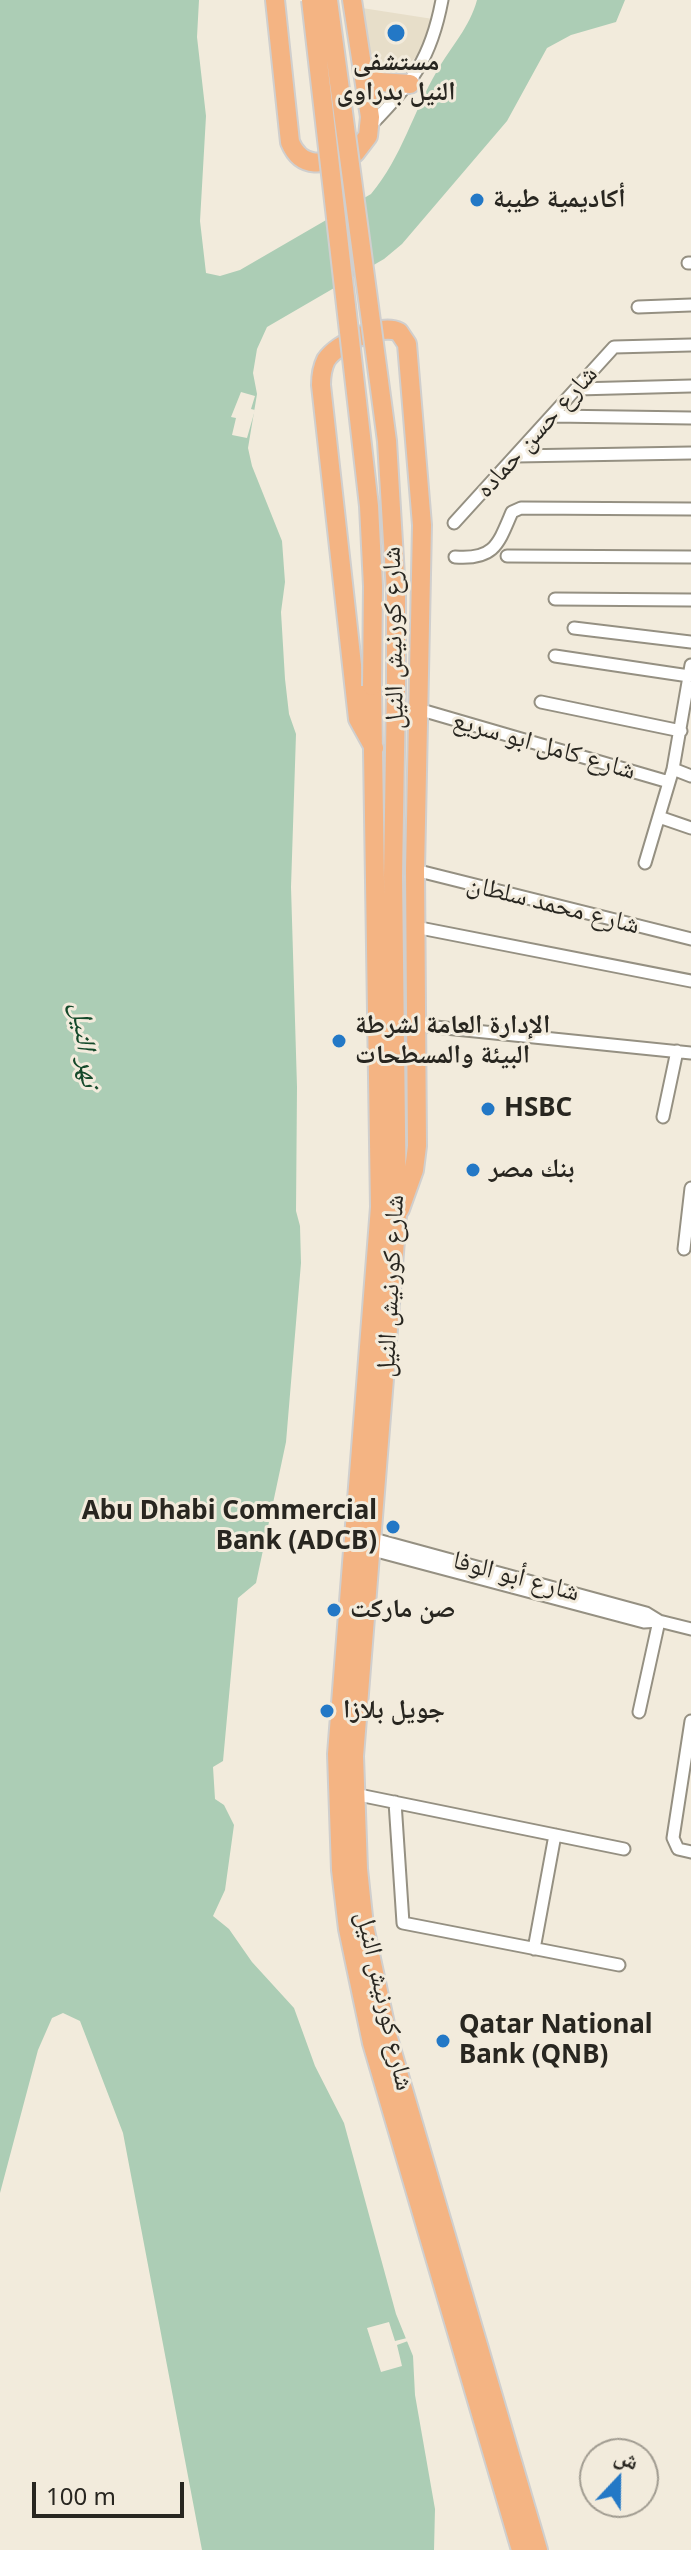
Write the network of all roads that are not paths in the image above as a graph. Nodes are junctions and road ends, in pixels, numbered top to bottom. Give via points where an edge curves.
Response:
1 (275, 0) edge
2 (311, 0) edge
3 (328, 0) edge
4 (352, 0) edge
5 (442, 0) edge
6 (362, 69) junction
7 (410, 84) junction
8 (370, 126) junction
9 (691, 305) edge
10 (638, 307) dead end
11 (691, 345) edge
12 (691, 386) edge
13 (577, 389) junction
14 (553, 416) junction
15 (691, 418) edge
16 (691, 453) edge
17 (516, 456) junction
18 (691, 509) edge
19 (454, 523) dead end
20 (507, 556) dead end
21 (455, 557) dead end
22 (691, 557) edge
23 (555, 599) dead end
24 (691, 600) edge
25 (574, 628) dead end
26 (691, 642) edge
27 (555, 656) dead end
28 (690, 669) edge
29 (541, 702) dead end
30 (418, 709) junction
31 (687, 719) edge
32 (681, 731) junction
33 (375, 748) junction
34 (673, 769) junction
35 (691, 776) edge
36 (669, 782) junction
37 (659, 817) junction
38 (691, 828) edge
39 (645, 863) dead end
40 (415, 870) junction
41 (393, 876) junction
42 (415, 904) junction
43 (415, 927) junction
44 (691, 939) edge
45 (691, 981) edge
46 (416, 1025) junction
47 (677, 1051) junction
48 (691, 1053) edge
49 (663, 1117) dead end
50 (691, 1188) edge
51 (397, 1215) junction
52 (684, 1249) dead end
53 (370, 1543) junction
54 (659, 1621) junction
55 (691, 1629) edge
56 (639, 1712) dead end
57 (691, 1721) edge
58 (354, 1794) junction
59 (395, 1802) junction
60 (555, 1835) junction
61 (624, 1849) dead end
62 (691, 1852) edge
63 (534, 1949) junction
64 (619, 1965) dead end
65 (521, 2550) edge
66 (538, 2550) edge

1 - 8 highway via 289,136 296,154 319,164 355,153
2 - 33 highway, شارع كورنيش النيل, bridge via 369,506
3 - 41 highway, شارع كورنيش النيل, bridge via 387,441 396,593
4 - 6 highway
5 - 7 street via 429,52
6 - 7 highway via 379,82
6 - 8 highway
7 - 8 street
9 - 10 street
11 - 13 street, شارع حسن حماده via 614,347
12 - 13 street
13 - 14 street, شارع حسن حماده
14 - 15 street
14 - 17 street, شارع حسن حماده
16 - 17 street
17 - 19 street, شارع حسن حماده
18 - 21 street via 521,508 512,512 503,537 486,554
20 - 22 street
23 - 24 street
25 - 26 street
27 - 28 street
28 - 31 street
29 - 32 street
30 - 33 highway via 422,525 407,344 399,332 384,328 336,349 322,371 321,385 356,704 364,733
30 - 36 street, شارع كامل ابو سريع
30 - 40 highway
31 - 32 street
32 - 34 street
33 - 65 highway, شارع كورنيش النيل via 380,1207 338,1740 341,1870 350,1943 372,2043
34 - 35 street
34 - 36 street
36 - 37 street
37 - 38 street
37 - 39 street
40 - 42 highway
40 - 44 street, شارع محمد سلطان
41 - 42 highway
41 - 51 highway, شارع كورنيش النيل
42 - 43 highway
43 - 45 street
43 - 46 highway
46 - 47 street
46 - 51 highway via 417,1146
47 - 48 street
47 - 49 street
50 - 52 street
51 - 53 highway, شارع كورنيش النيل
53 - 54 street, شارع أبو الوفا via 644,1622
53 - 58 highway, شارع كورنيش النيل
54 - 55 street, شارع أبو الوفا
54 - 56 street
57 - 62 street via 673,1838 678,1849
58 - 59 street
58 - 66 highway, شارع كورنيش النيل via 358,1869 375,1982
59 - 60 street
59 - 63 street via 403,1923
60 - 61 street
60 - 63 street
63 - 64 street

